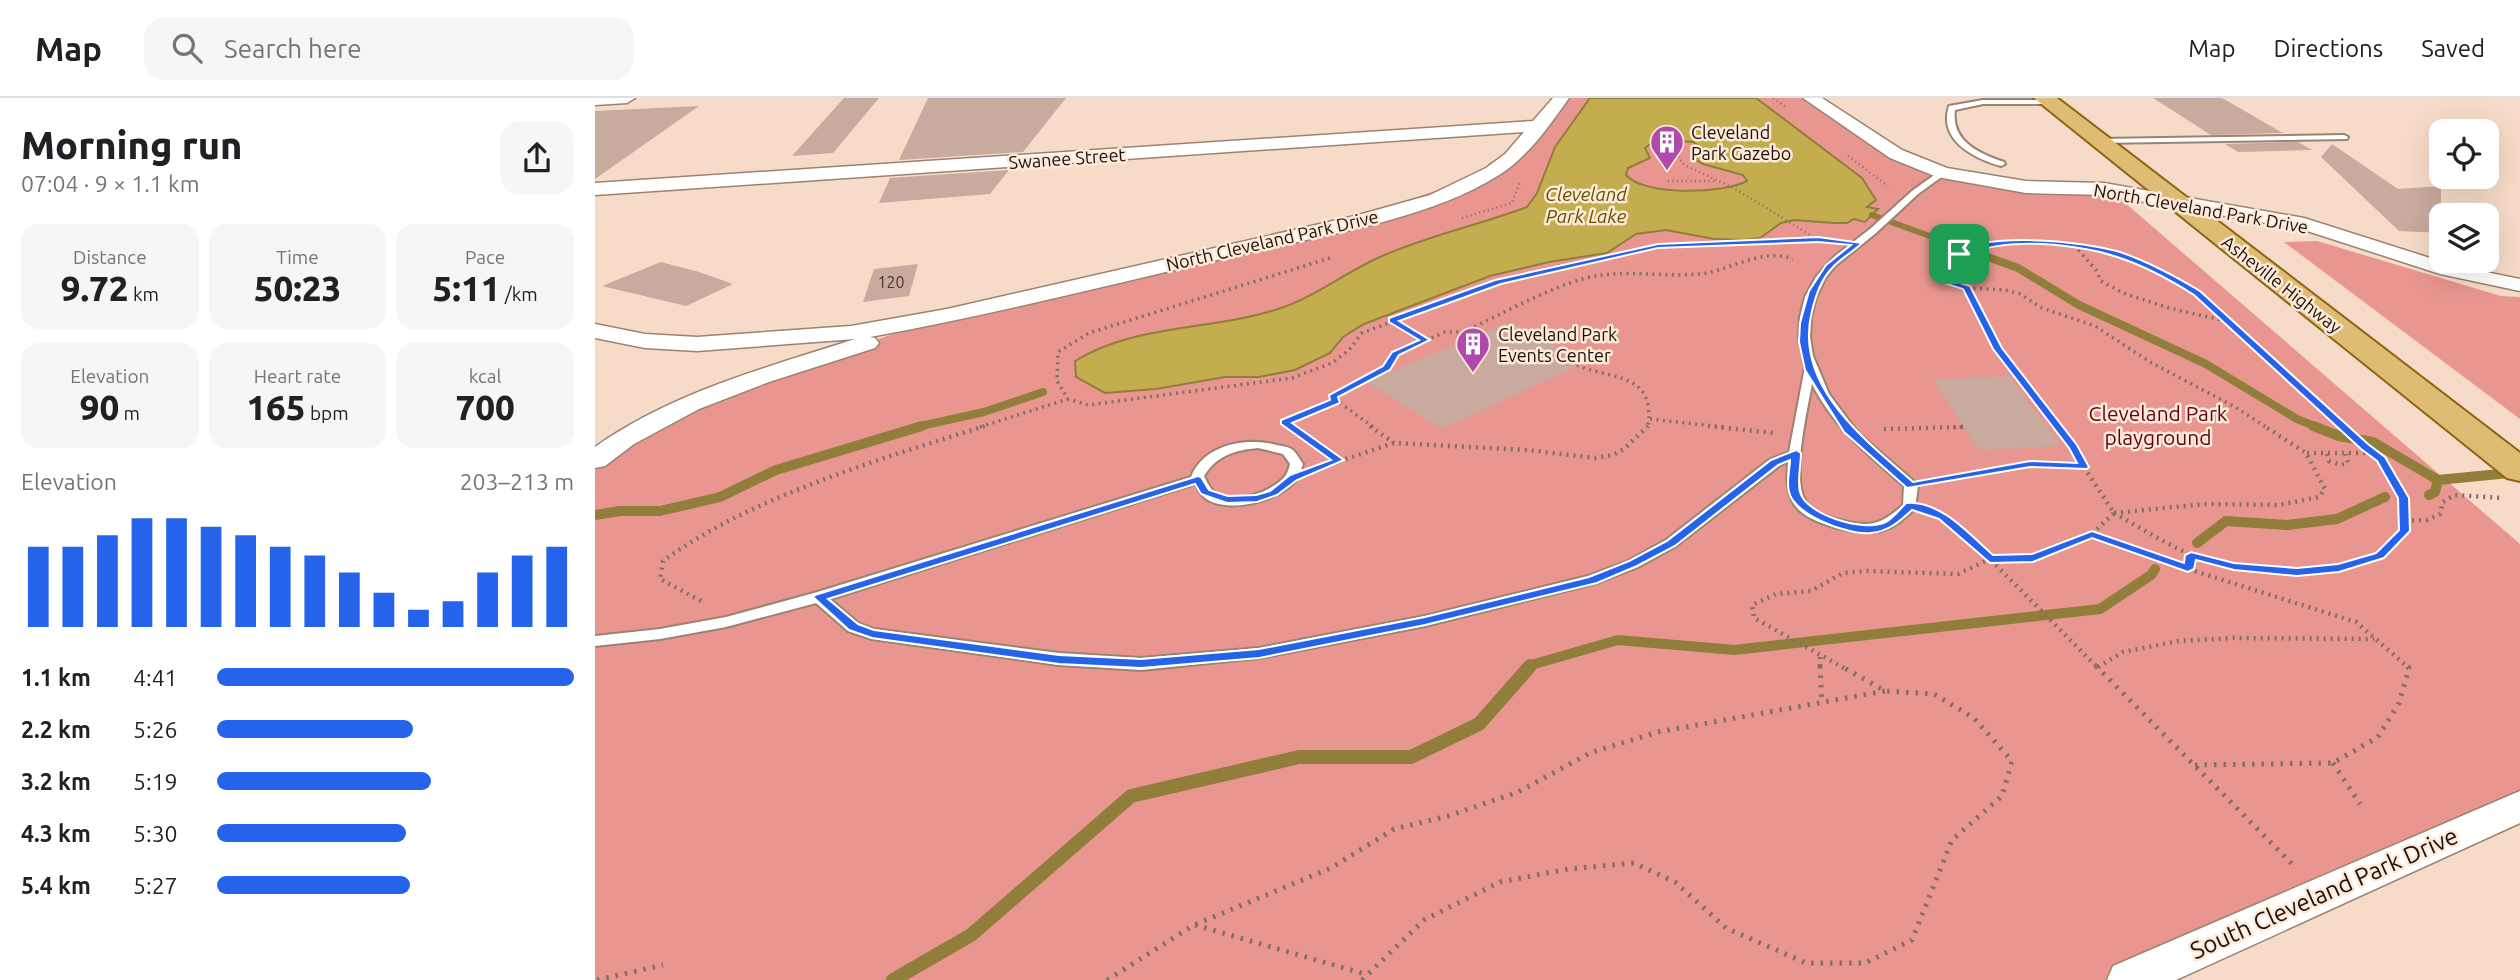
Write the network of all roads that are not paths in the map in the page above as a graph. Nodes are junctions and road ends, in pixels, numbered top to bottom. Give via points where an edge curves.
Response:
1 (627, 98) edge
2 (1561, 98) edge
3 (1811, 98) edge
4 (595, 100) edge
5 (2047, 100) edge
6 (1539, 126) junction
7 (2344, 137) dead end
8 (2099, 141) junction
9 (2001, 164) dead end
10 (1943, 173) junction
11 (595, 189) edge
12 (2179, 203) junction
13 (2520, 285) edge
14 (947, 316) junction
15 (595, 331) edge
16 (1809, 370) junction
17 (1796, 453) junction
18 (595, 460) edge
19 (1198, 479) junction
20 (2513, 484) edge
21 (819, 597) junction
22 (595, 640) edge
23 (2520, 806) edge
24 (2129, 980) edge

1 - 4 street
2 - 6 street, North Cleveland Park Drive
3 - 10 street, North Cleveland Park Drive via 1896,155
5 - 8 main road, Asheville Highway
5 - 9 lane via 1952,108 1952,131 1961,143 1976,155
6 - 11 street, Swanee Street
6 - 14 street, North Cleveland Park Drive via 1492,172 1425,203
7 - 8 lane
8 - 12 main road, Asheville Highway
10 - 12 street, North Cleveland Park Drive via 2016,186 2104,188
10 - 16 lane via 1921,184 1829,267 1813,291 1805,323 1803,342
12 - 13 street, North Cleveland Park Drive via 2304,224 2447,270
12 - 20 main road, Asheville Highway via 2467,428
14 - 15 street, North Cleveland Park Drive via 827,335 697,344 645,341
14 - 18 street, North Cleveland Park Drive via 703,399 633,434
16 - 17 lane
16 - 17 lane via 1848,429 1911,485 1910,506 1890,524 1868,531 1832,522 1801,506 1794,491
17 - 21 lane via 1775,463 1671,543 1592,580 1449,616 1259,653 1141,664 1059,659 872,634 853,627
19 - 19 lane via 1204,492 1216,498 1244,500 1274,493 1294,478 1297,469 1291,454 1281,448 1244,445 1214,455 1203,464
19 - 21 lane
21 - 22 lane via 726,622
23 - 24 street, South Cleveland Park Drive

